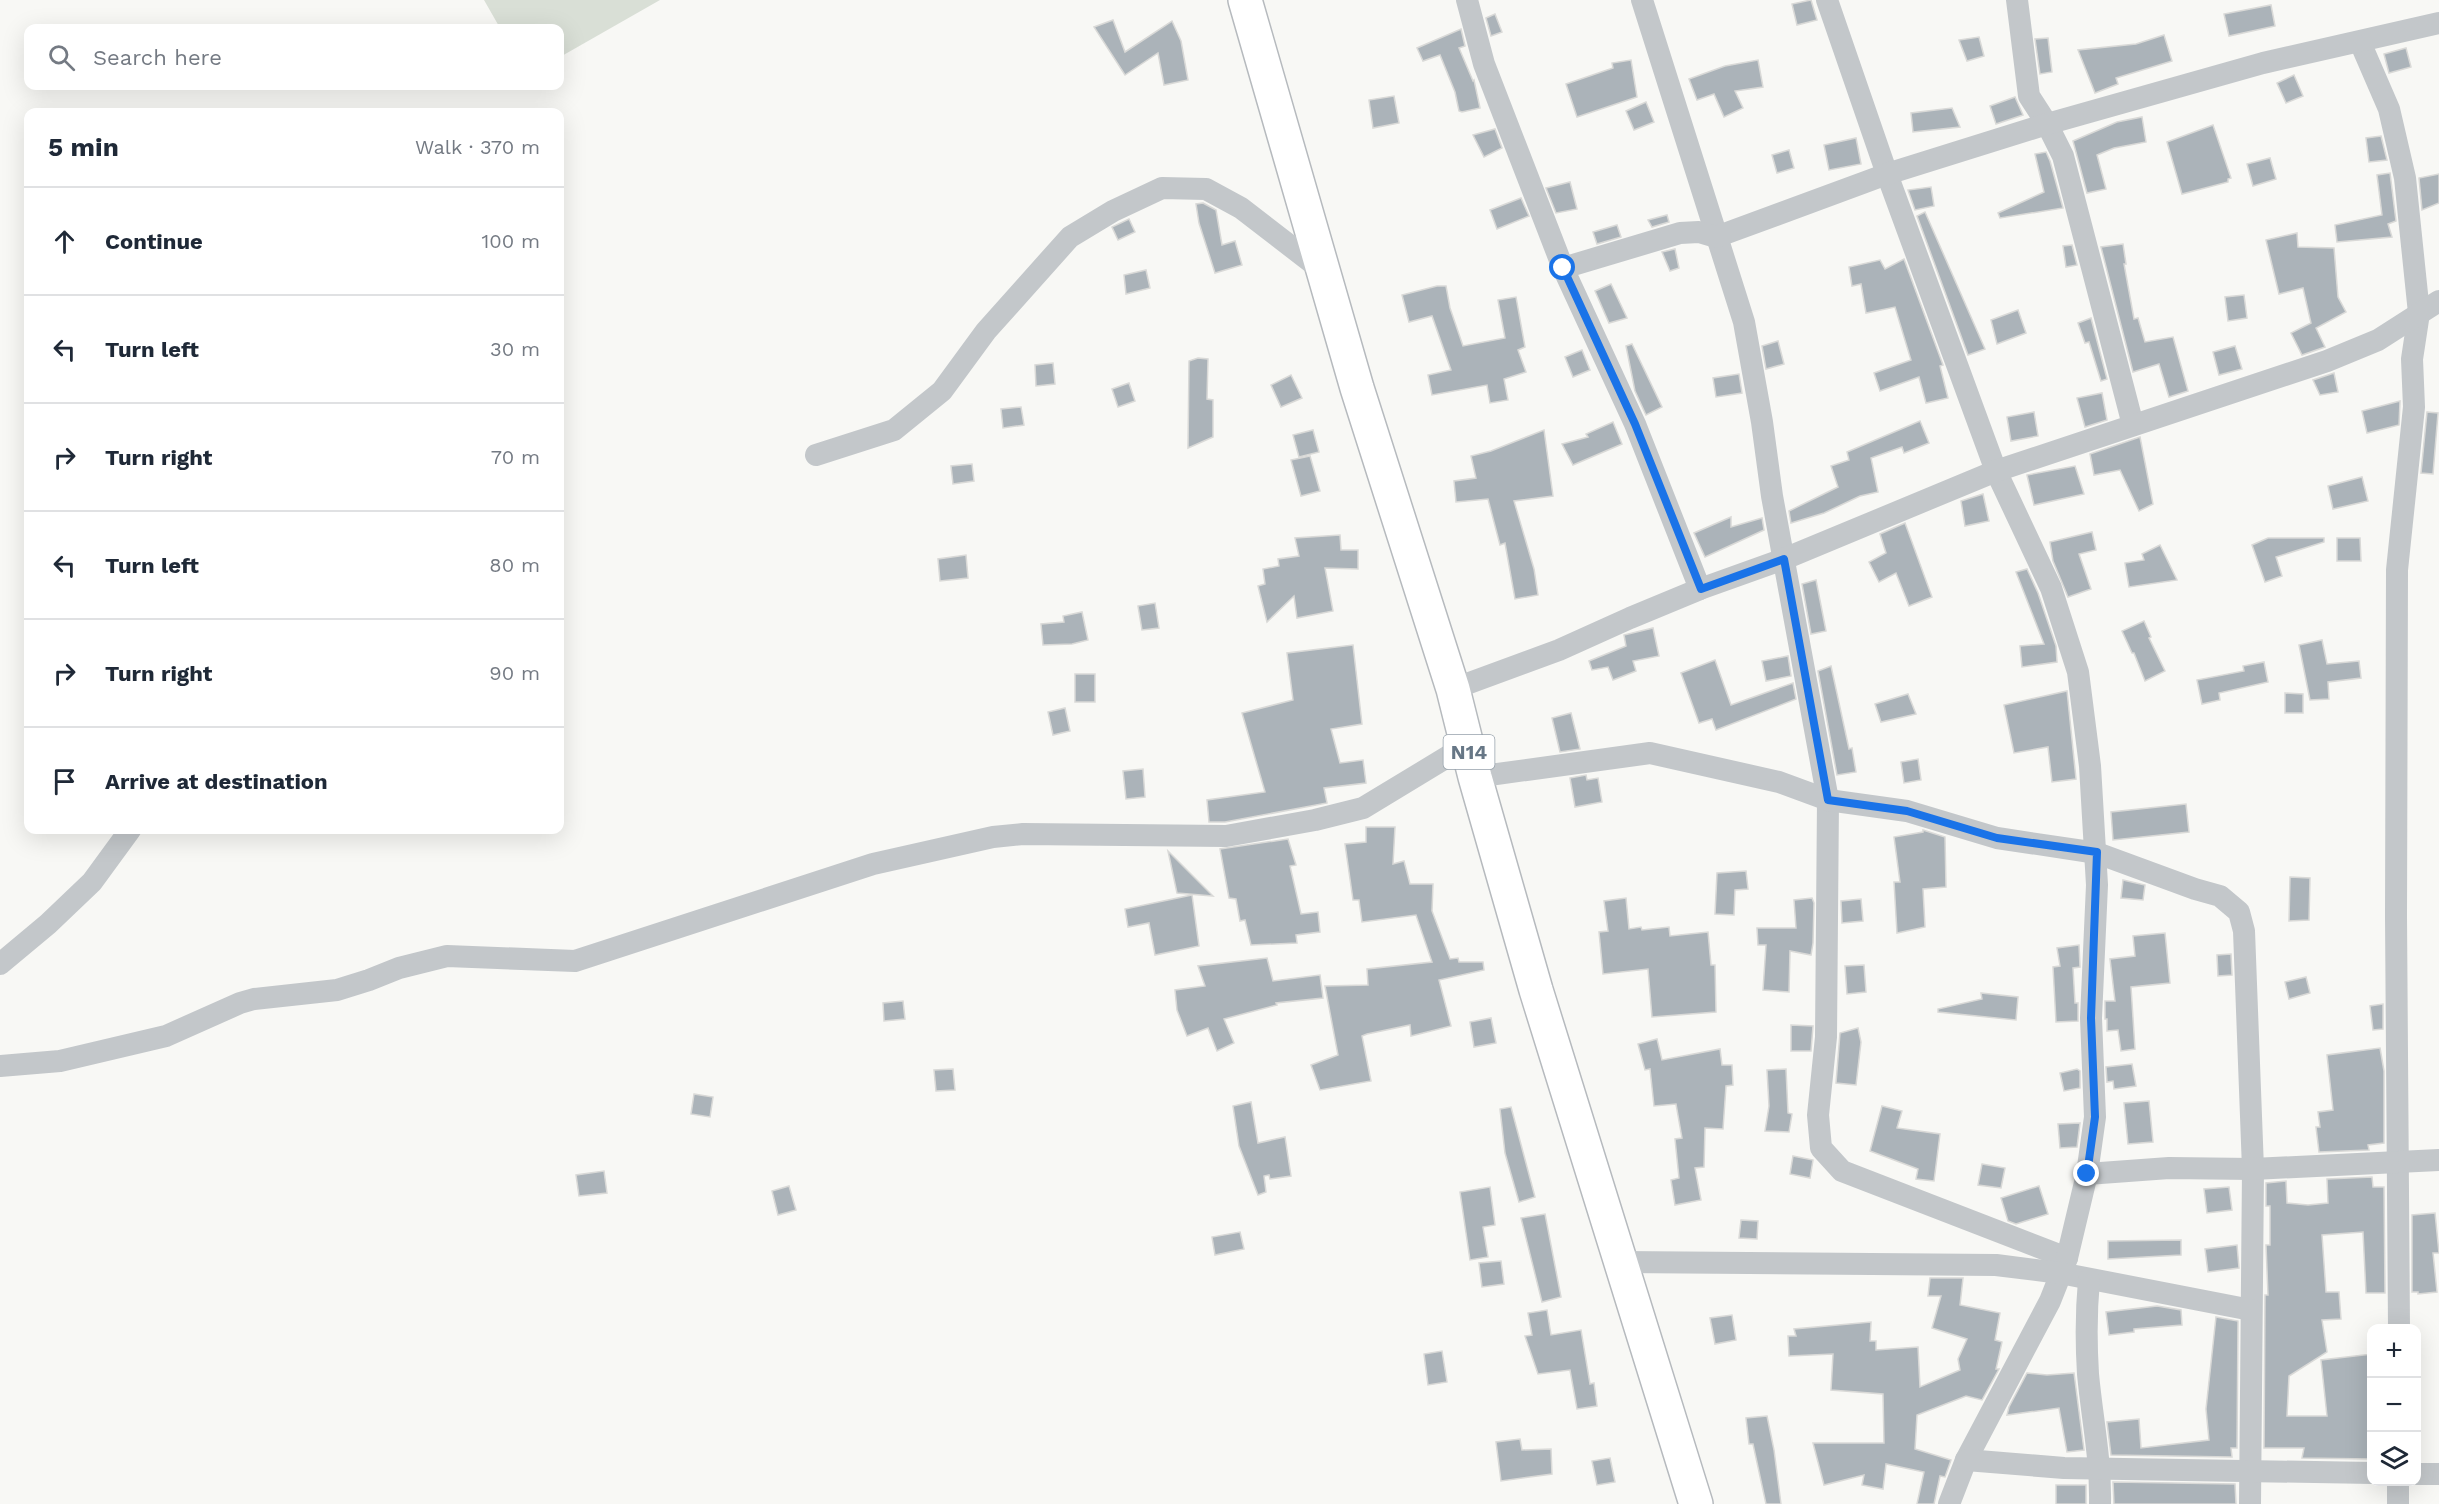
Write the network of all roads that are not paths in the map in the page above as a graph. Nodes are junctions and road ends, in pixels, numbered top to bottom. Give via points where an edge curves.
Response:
1 (1245, 0) edge
2 (1467, 0) edge
3 (1642, 0) edge
4 (1827, 0) edge
5 (2017, 0) edge
6 (2439, 23) edge
7 (2360, 42) junction
8 (2047, 124) junction
9 (1887, 174) junction
10 (1716, 237) junction
11 (1563, 268) junction
12 (1324, 272) junction
13 (2439, 301) edge
14 (2419, 313) junction
15 (2133, 425) junction
16 (816, 455) dead end
17 (1996, 471) junction
18 (1784, 559) junction
19 (1701, 589) junction
20 (1453, 689) junction
21 (1467, 745) junction
22 (1475, 777) junction
23 (1828, 800) junction
24 (127, 834) edge
25 (2097, 852) junction
26 (0, 964) edge
27 (0, 1066) edge
28 (2439, 1160) edge
29 (2399, 1161) junction
30 (2253, 1169) junction
31 (2087, 1174) junction
32 (1621, 1262) junction
33 (2063, 1265) junction
34 (2089, 1280) junction
35 (2251, 1310) junction
36 (2398, 1324) edge
37 (1966, 1460) junction
38 (2101, 1469) junction
39 (2250, 1470) junction
40 (2367, 1473) edge
41 (2421, 1473) edge
42 (2439, 1474) edge
43 (2398, 1486) edge
44 (1696, 1504) edge
45 (1949, 1504) edge
46 (2100, 1504) edge
47 (2250, 1504) edge
48 (2398, 1504) edge

1 - 12 main road, N14
2 - 11 street via 1485,64
3 - 10 street
4 - 9 street
5 - 8 street via 2029,96
6 - 7 street
7 - 8 street via 2263,63
7 - 14 street via 2389,109 2405,178
8 - 9 street
8 - 15 street via 2062,156
9 - 10 street
9 - 17 street
10 - 11 street via 1699,232 1680,233
10 - 18 street via 1744,322
11 - 19 street via 1635,424
12 - 16 street via 1241,208 1206,189 1162,188 1070,237 986,331 942,391 894,430
12 - 20 main road, N14
13 - 14 street
14 - 15 street via 2378,340 2327,361
14 - 29 street via 2412,360 2414,407 2397,570
15 - 17 street
17 - 18 street
17 - 25 street via 2051,588 2078,672
18 - 19 street
18 - 23 street
19 - 20 street via 1559,650
20 - 21 main road, N14
21 - 22 main road, N14
21 - 27 street via 1363,808 1315,820 1226,836 993,837 873,864 575,961 447,956 337,990 247,1001 166,1036 60,1061
22 - 23 street via 1650,753 1779,782
22 - 32 main road, N14
23 - 25 street via 1907,811 1997,838
23 - 33 street via 1826,1037 1818,1115 1821,1148 1842,1172
24 - 26 street via 92,882
25 - 30 street via 2220,896 2239,912 2244,931
25 - 31 street via 2091,1018 2095,1117
28 - 29 street
29 - 30 street
29 - 36 street
30 - 31 street via 2169,1168
30 - 35 street
31 - 33 street
32 - 33 street
32 - 44 main road, N14
33 - 34 street
33 - 37 street via 2050,1301
34 - 35 street
34 - 38 street via 2085,1315 2088,1375
35 - 39 street
37 - 38 street
37 - 45 street
38 - 39 street
38 - 46 street
39 - 40 street
39 - 47 street
41 - 42 street
43 - 48 street

